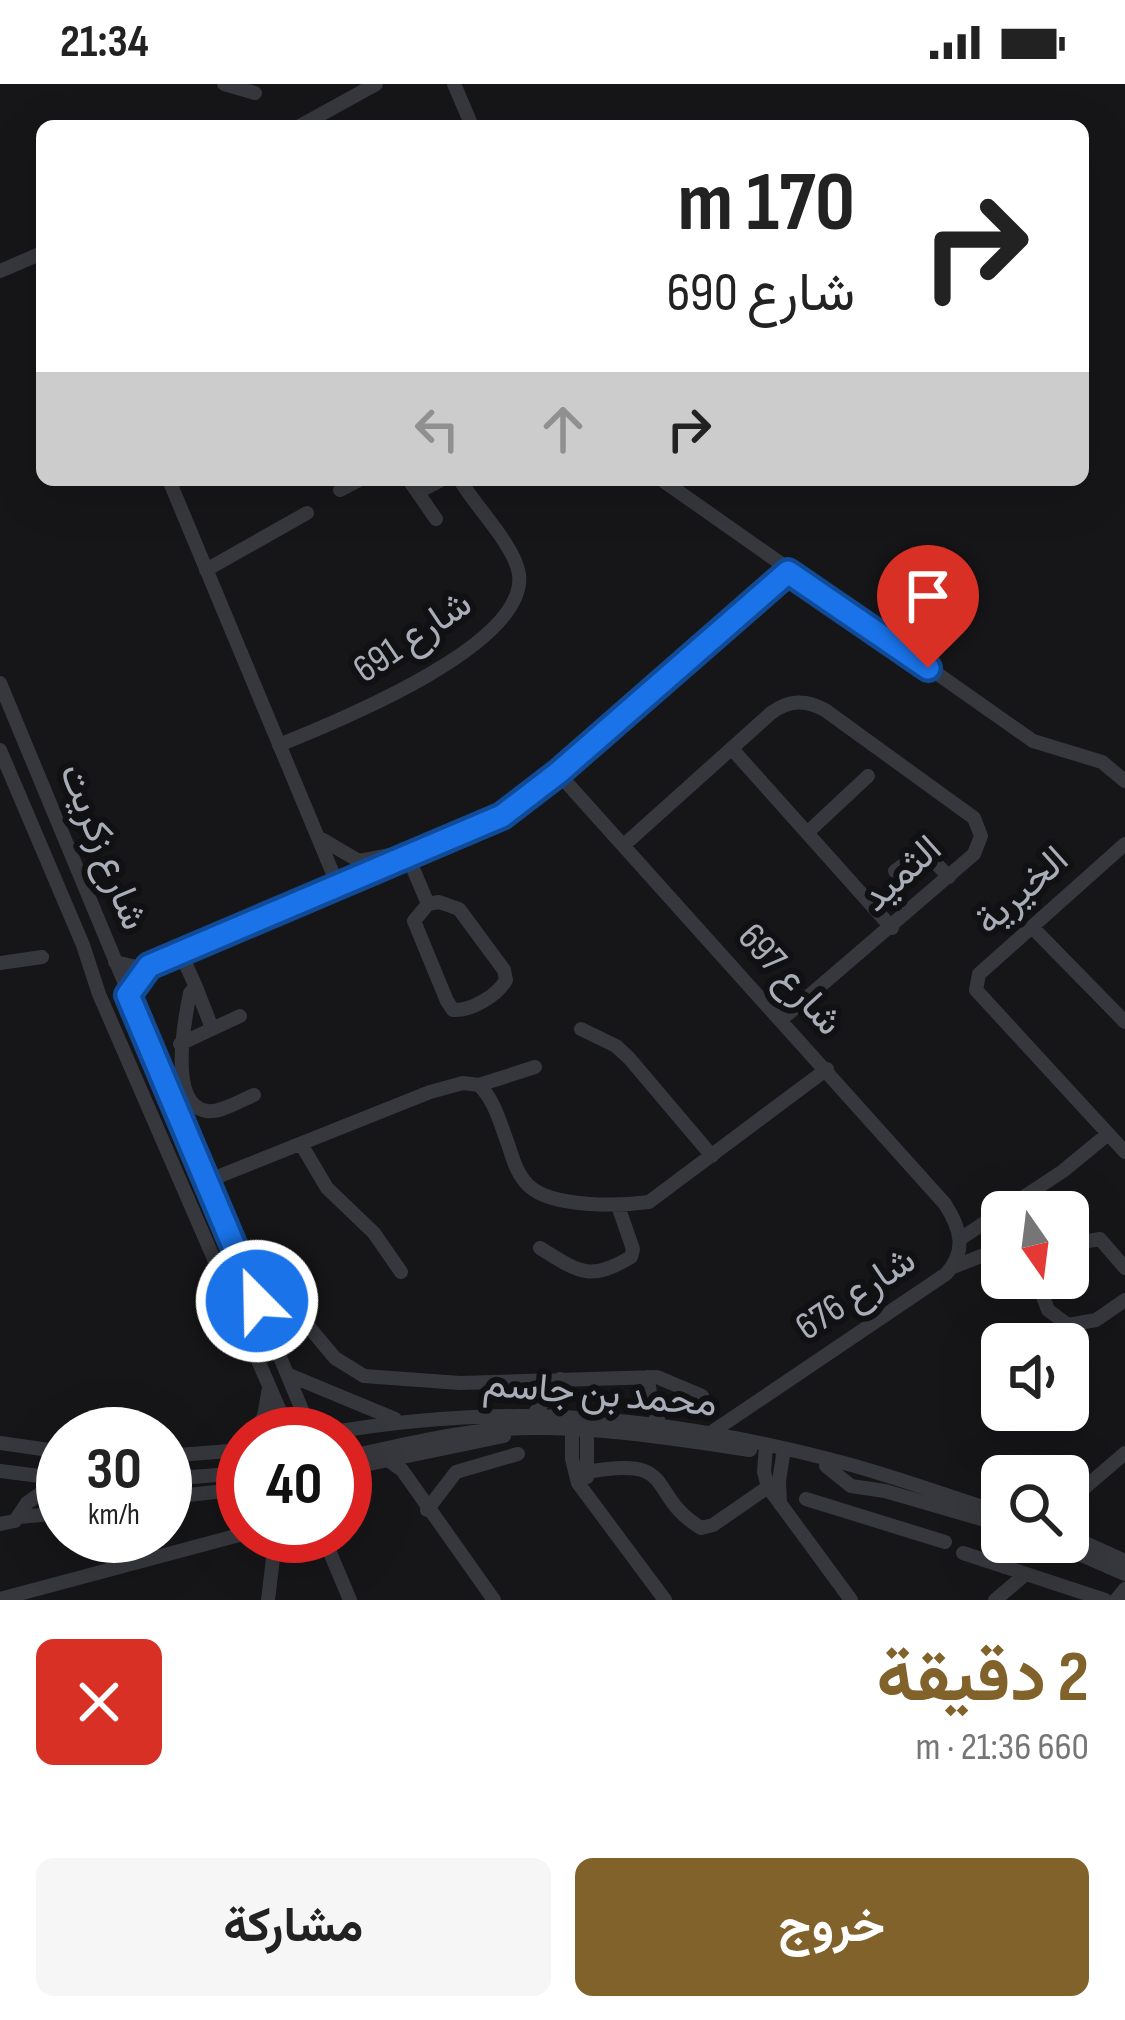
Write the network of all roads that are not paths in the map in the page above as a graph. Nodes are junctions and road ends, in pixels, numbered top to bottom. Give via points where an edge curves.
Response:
1 (224, 84) edge
2 (376, 84) edge
3 (454, 84) edge
4 (255, 93) dead end
5 (311, 120) edge
6 (469, 120) edge
7 (36, 256) edge
8 (0, 271) edge
9 (171, 486) edge
10 (348, 486) edge
11 (414, 486) edge
12 (464, 486) edge
13 (670, 486) edge
14 (340, 490) dead end
15 (307, 513) dead end
16 (436, 519) dead end
17 (206, 570) junction
18 (788, 572) junction
19 (0, 683) edge
20 (279, 745) junction
21 (732, 749) junction
22 (0, 750) edge
23 (558, 773) junction
24 (868, 776) dead end
25 (1125, 781) edge
26 (807, 833) junction
27 (318, 837) junction
28 (1125, 844) edge
29 (624, 845) junction
30 (410, 858) junction
31 (895, 871) dead end
32 (949, 877) junction
33 (339, 887) junction
34 (428, 904) junction
35 (1032, 927) junction
36 (892, 928) junction
37 (181, 954) junction
38 (42, 957) dead end
39 (115, 962) junction
40 (0, 963) edge
41 (149, 966) junction
42 (196, 987) junction
43 (128, 995) junction
44 (239, 1016) dead end
45 (782, 1019) junction
46 (1125, 1022) edge
47 (212, 1028) junction
48 (581, 1029) dead end
49 (180, 1044) junction
50 (535, 1066) dead end
51 (827, 1069) junction
52 (479, 1085) junction
53 (254, 1094) dead end
54 (1108, 1134) junction
55 (302, 1144) junction
56 (1125, 1152) edge
57 (712, 1156) junction
58 (206, 1181) junction
59 (618, 1206) junction
60 (961, 1239) junction
61 (1089, 1241) edge
62 (540, 1248) dead end
63 (981, 1256) edge
64 (953, 1267) junction
65 (1125, 1268) edge
66 (244, 1271) junction
67 (401, 1271) dead end
68 (1044, 1299) edge
69 (1125, 1300) edge
70 (289, 1376) junction
71 (648, 1377) junction
72 (560, 1379) junction
73 (269, 1383) junction
74 (702, 1396) dead end
75 (266, 1407) edge
76 (279, 1407) edge
77 (301, 1407) edge
78 (739, 1411) junction
79 (534, 1414) junction
80 (399, 1420) junction
81 (579, 1424) junction
82 (372, 1425) edge
83 (660, 1425) junction
84 (518, 1428) junction
85 (710, 1434) junction
86 (739, 1439) junction
87 (0, 1443) edge
88 (460, 1445) junction
89 (36, 1448) edge
90 (765, 1449) junction
91 (372, 1452) edge
92 (424, 1452) junction
93 (783, 1452) junction
94 (1125, 1453) edge
95 (518, 1454) dead end
96 (388, 1460) junction
97 (372, 1463) edge
98 (826, 1466) junction
99 (465, 1468) junction
100 (0, 1472) edge
101 (586, 1472) junction
102 (868, 1472) junction
103 (36, 1476) edge
104 (1089, 1484) edge
105 (851, 1486) junction
106 (768, 1487) junction
107 (589, 1494) junction
108 (419, 1496) junction
109 (36, 1497) edge
110 (806, 1499) dead end
111 (780, 1504) junction
112 (981, 1507) edge
113 (427, 1510) junction
114 (843, 1511) junction
115 (36, 1515) edge
116 (19, 1517) junction
117 (981, 1519) edge
118 (0, 1524) edge
119 (945, 1542) dead end
120 (1089, 1545) edge
121 (963, 1553) dead end
122 (1089, 1558) edge
123 (1125, 1562) edge
124 (133, 1563) edge
125 (272, 1563) edge
126 (334, 1563) edge
127 (1005, 1563) edge
128 (1004, 1567) junction
129 (1026, 1574) junction
130 (1125, 1574) edge
131 (1125, 1589) edge
132 (0, 1599) edge
133 (268, 1600) edge
134 (350, 1600) edge
135 (494, 1600) edge
136 (665, 1600) edge
137 (851, 1600) edge
138 (995, 1600) edge
139 (1106, 1600) edge
140 (1116, 1600) edge

1 - 4 street
2 - 5 street
3 - 6 street
7 - 8 street
9 - 17 street
10 - 14 street
11 - 16 street
12 - 20 street, شارع 691 via 518,567 509,609 412,686
13 - 18 street
15 - 17 street
17 - 20 street
18 - 23 street
18 - 25 street via 1033,741 1102,762
19 - 39 street, شارع زكريت
20 - 27 street
21 - 26 street
21 - 29 street, الثميد
21 - 32 street, الثميد via 780,706 803,702 825,710 974,818 979,846
22 - 73 street, شارع زكريت
23 - 29 street, شارع 697
23 - 30 street via 502,816
24 - 26 street
26 - 36 street
27 - 30 street via 359,861 399,850
27 - 33 street
28 - 35 street, الخيرية
29 - 45 street, شارع 697
30 - 33 street
30 - 34 street
31 - 32 street via 923,850
32 - 36 street, الثميد
33 - 37 street
34 - 34 street via 414,921 417,932 447,1001 466,1010 502,988 504,970 459,909
35 - 46 street
35 - 54 street, الخيرية via 979,974 976,990
36 - 45 street, الثميد
37 - 41 street
37 - 42 street
38 - 40 street
39 - 41 street
39 - 43 street, شارع زكريت
41 - 43 street
42 - 47 street
42 - 49 street
43 - 58 street, شارع زكريت
44 - 47 street
45 - 51 street, شارع 697
47 - 49 street
48 - 57 street via 629,1058
49 - 53 street via 185,1082 200,1108 214,1111
50 - 52 street
51 - 57 street
51 - 60 street, شارع 697 via 945,1204
52 - 55 street via 430,1092
52 - 59 street via 531,1188
54 - 56 street, الخيرية
54 - 60 street, شارع 676
55 - 58 street
55 - 67 street via 327,1188
57 - 59 street via 649,1202
58 - 66 street, شارع زكريت
59 - 62 street via 632,1257 582,1274
60 - 64 street, شارع 676
61 - 65 street via 1100,1239
63 - 64 street
64 - 78 street, شارع 676
66 - 70 street, شارع زكريت
66 - 72 street via 276,1288 335,1358 364,1376
68 - 69 street via 1069,1325 1096,1320
70 - 77 street, شارع زكريت
70 - 80 street
71 - 72 street
71 - 74 street
71 - 83 street
72 - 79 street
73 - 75 street
73 - 76 street, شارع زكريت
78 - 85 street, شارع 676
78 - 86 street
79 - 80 street, محمد بن جاسم
79 - 81 street, محمد بن جاسم
80 - 82 street, محمد بن جاسم
81 - 83 street, محمد بن جاسم
81 - 84 street, محمد بن جاسم
81 - 90 street, محمد بن جاسم
81 - 101 street
81 - 107 street via 575,1475
83 - 85 street, محمد بن جاسم
84 - 88 street
84 - 91 street, محمد بن جاسم
85 - 86 street, محمد بن جاسم
86 - 90 street, محمد بن جاسم
87 - 89 street
88 - 92 street
88 - 99 street
90 - 93 street, محمد بن جاسم
90 - 106 street
92 - 96 street
92 - 108 street
93 - 98 street, محمد بن جاسم
93 - 102 street, محمد بن جاسم
93 - 111 street
94 - 104 street
95 - 99 street
96 - 97 street
96 - 108 street
98 - 102 street, محمد بن جاسم
98 - 105 street
99 - 113 street
100 - 103 street
101 - 106 street via 628,1466 649,1473 700,1528
101 - 107 street
102 - 112 street, محمد بن جاسم
105 - 114 street
105 - 117 street
106 - 111 street
107 - 136 street
108 - 113 street
109 - 116 street
110 - 114 street
111 - 137 street
113 - 135 street
114 - 119 street
115 - 116 street
116 - 118 street
120 - 123 street
121 - 128 street
122 - 130 street
124 - 132 street
125 - 133 street
126 - 134 street
127 - 128 street
128 - 129 street
129 - 138 street
129 - 139 street
131 - 140 street

